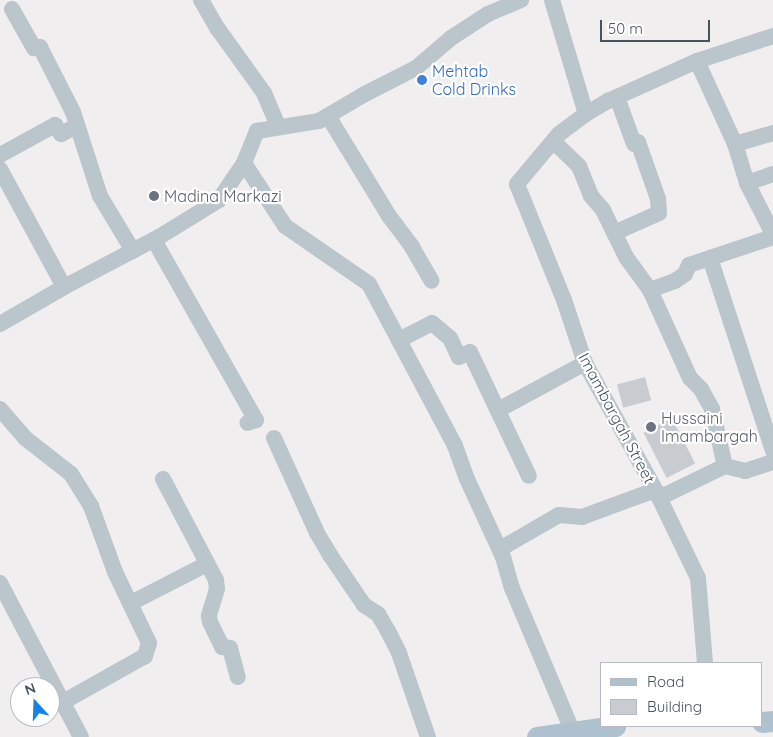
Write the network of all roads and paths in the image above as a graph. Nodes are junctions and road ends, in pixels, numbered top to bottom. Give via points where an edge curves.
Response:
1 (201, 0) edge
2 (521, 0) edge
3 (552, 0) edge
4 (12, 9) dead end
5 (773, 36) edge
6 (697, 61) junction
7 (617, 97) junction
8 (586, 114) junction
9 (328, 116) junction
10 (77, 126) junction
11 (278, 126) junction
12 (773, 133) edge
13 (553, 141) junction
14 (735, 144) junction
15 (0, 155) edge
16 (244, 163) junction
17 (0, 169) edge
18 (773, 174) edge
19 (747, 183) junction
20 (614, 233) junction
21 (773, 235) edge
22 (154, 240) junction
23 (132, 251) junction
24 (710, 258) junction
25 (432, 281) dead end
26 (64, 287) junction
27 (650, 290) junction
28 (0, 324) edge
29 (399, 340) junction
30 (584, 364) junction
31 (0, 408) edge
32 (498, 410) junction
33 (246, 423) dead end
34 (274, 438) dead end
35 (773, 451) edge
36 (773, 462) edge
37 (725, 466) junction
38 (530, 476) dead end
39 (163, 479) dead end
40 (657, 494) junction
41 (500, 549) junction
42 (207, 564) junction
43 (0, 584) edge
44 (131, 603) junction
45 (705, 662) edge
46 (238, 677) dead end
47 (63, 702) junction
48 (604, 727) edge
49 (572, 730) junction
50 (81, 737) edge
51 (428, 737) edge
52 (538, 737) edge

1 - 11 street via 218,30 264,93
2 - 9 street via 488,14 451,38 416,68
3 - 8 street
4 - 10 street via 34,48 40,47
5 - 6 street, Imambargah Street
6 - 7 street, Imambargah Street
6 - 14 street
7 - 8 street, Imambargah Street
7 - 20 street via 634,144 638,142 658,199 658,213
8 - 13 street, Imambargah Street
9 - 11 street via 319,121
9 - 25 street
10 - 15 street via 60,134 55,125
10 - 23 street via 100,196
11 - 16 street via 257,131
12 - 14 street
13 - 20 street via 578,166 591,196 603,210
13 - 30 street, Imambargah Street via 517,184 564,300
14 - 19 street
16 - 22 street via 219,200
16 - 29 street via 284,226 368,284
17 - 26 street
18 - 19 street
19 - 21 street
20 - 27 street via 626,257
21 - 24 street
22 - 23 street
22 - 33 street via 256,420
23 - 26 street
24 - 27 street via 689,265 685,274 675,281
24 - 35 street
26 - 28 street
27 - 37 street via 690,378 701,389 712,409
29 - 32 street via 432,323 450,338 459,358 470,352
29 - 41 street via 455,446
30 - 32 street
30 - 40 street, Imambargah Street
31 - 44 street via 26,438 71,474 91,506 115,572
32 - 38 street
34 - 51 street via 317,533 364,606 378,614 388,631 399,653
36 - 37 street via 745,471
37 - 40 street
39 - 42 street
40 - 41 street via 582,517 559,515
40 - 45 street, Imambargah Street via 698,578
41 - 49 street via 512,588
42 - 44 street
42 - 46 street via 217,589 210,622 222,647 230,648
43 - 47 street
44 - 47 street via 149,643 145,656
47 - 50 street
48 - 49 main road
49 - 52 main road

